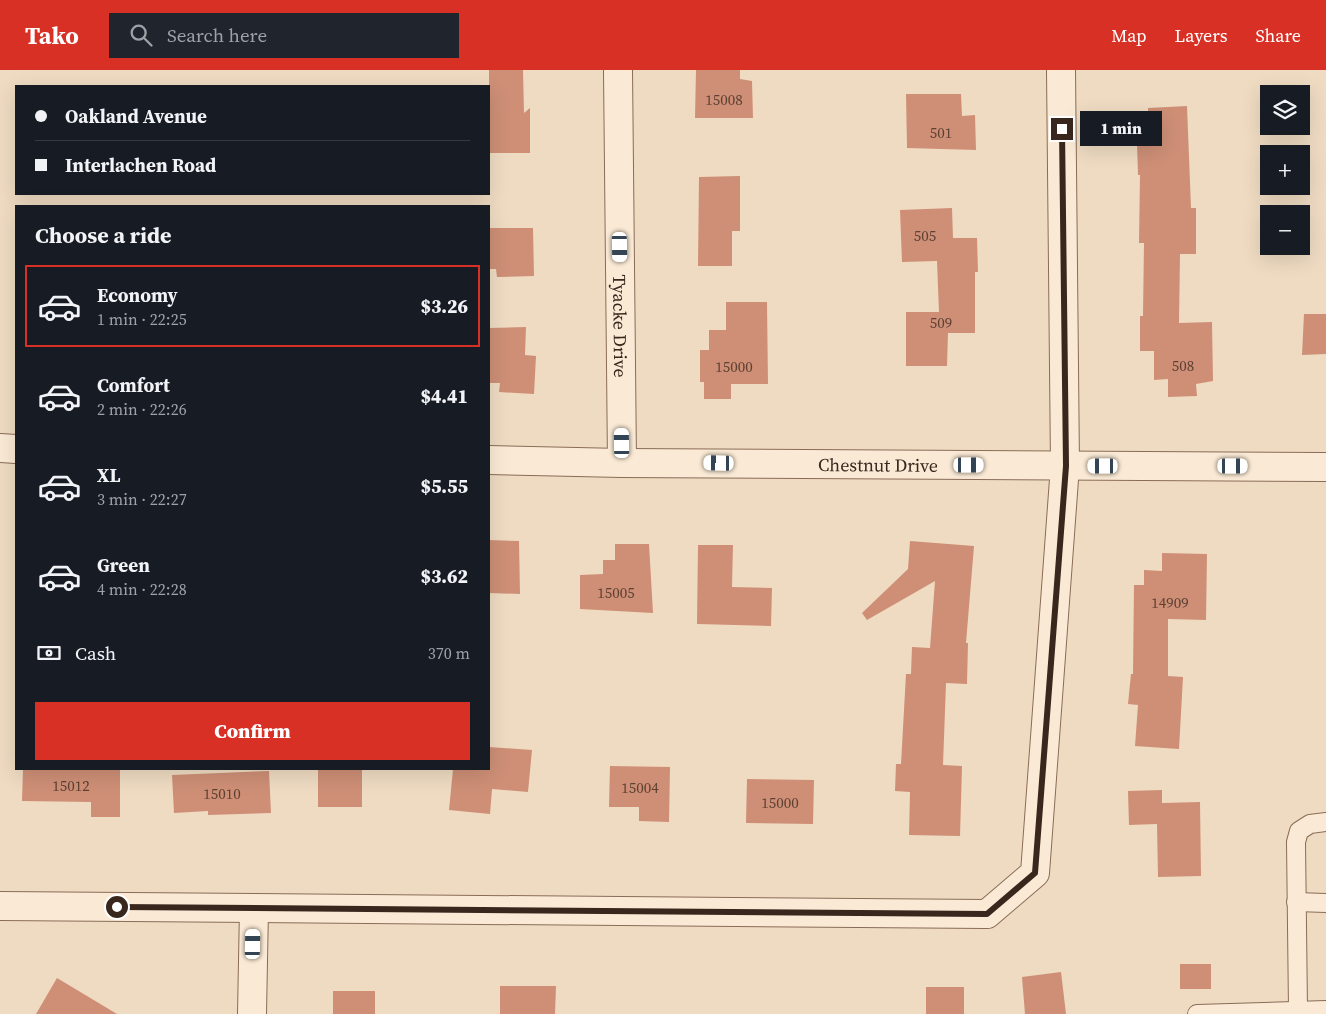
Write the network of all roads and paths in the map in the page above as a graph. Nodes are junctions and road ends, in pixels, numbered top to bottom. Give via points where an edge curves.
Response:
1 (618, 70) edge
2 (1061, 70) edge
3 (0, 448) edge
4 (15, 449) edge
5 (490, 460) edge
6 (622, 463) junction
7 (1066, 466) junction
8 (1326, 466) edge
9 (1326, 822) edge
10 (1296, 902) junction
11 (1326, 903) edge
12 (0, 906) edge
13 (254, 908) junction
14 (1298, 1010) junction
15 (1326, 1010) edge
16 (252, 1014) edge
17 (1197, 1014) edge

1 - 6 street, Tyacke Drive
2 - 7 street
3 - 4 street
5 - 6 street, Chestnut Drive
6 - 7 street, Chestnut Drive
7 - 8 street, Chestnut Drive
7 - 13 street via 1035,873 987,914
9 - 10 lane via 1310,824 1299,831 1296,842
10 - 11 lane
10 - 14 lane
12 - 13 street
13 - 16 street
14 - 15 lane
14 - 17 lane

